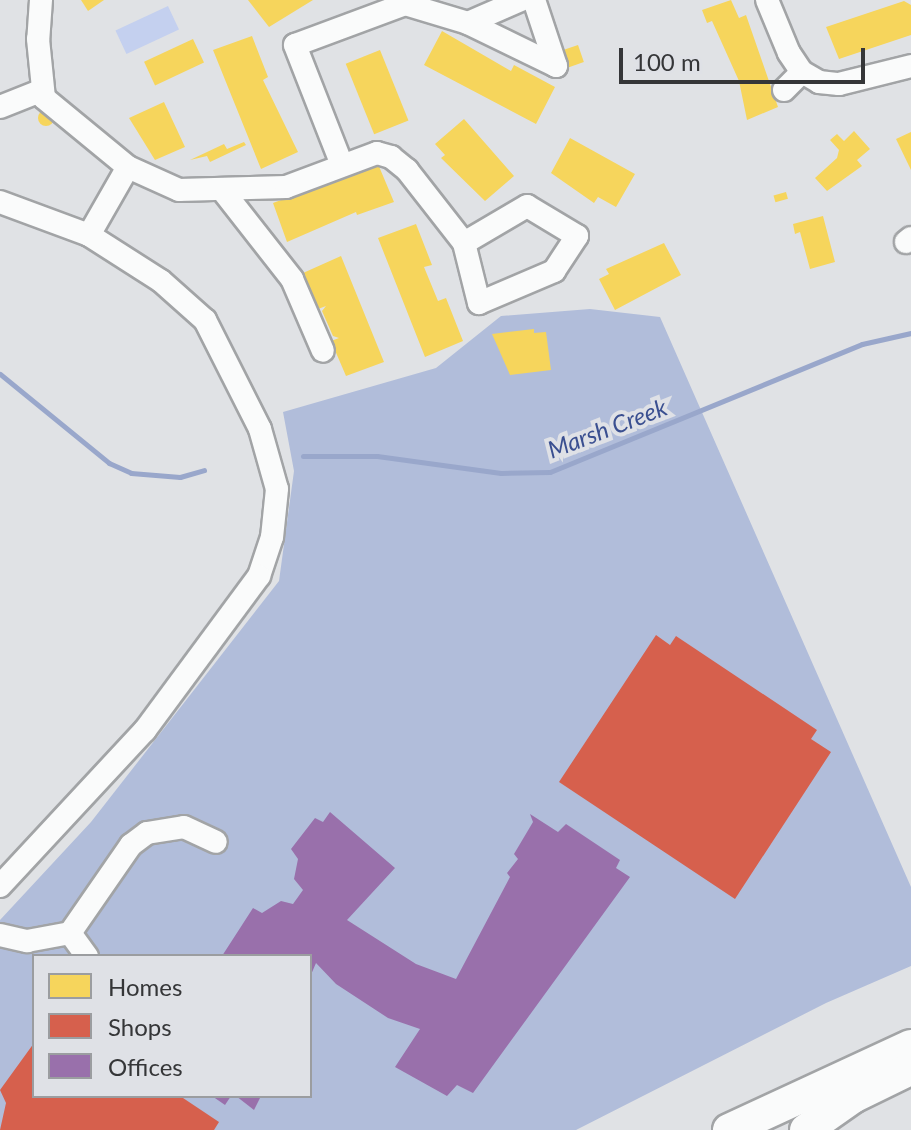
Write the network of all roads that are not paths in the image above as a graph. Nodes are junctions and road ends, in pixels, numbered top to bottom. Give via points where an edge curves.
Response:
1 (41, 0) edge
2 (521, 0) edge
3 (534, 0) edge
4 (767, 0) edge
5 (468, 23) junction
6 (911, 66) edge
7 (802, 72) junction
8 (43, 90) junction
9 (784, 90) dead end
10 (0, 107) edge
11 (342, 165) junction
12 (128, 167) junction
13 (223, 191) junction
14 (0, 202) edge
15 (89, 235) junction
16 (464, 243) junction
17 (323, 351) dead end
18 (216, 842) dead end
19 (0, 886) edge
20 (70, 933) junction
21 (0, 935) edge
22 (86, 954) edge
23 (911, 1046) edge
24 (911, 1069) edge
25 (729, 1130) edge
26 (806, 1130) edge

1 - 8 street
2 - 5 street
3 - 5 street via 556,66
4 - 7 street
5 - 11 street via 405,4 295,45
6 - 7 street via 839,84 819,82
7 - 9 street
8 - 10 street
8 - 12 street via 44,98
11 - 13 street via 286,187
11 - 16 street via 377,153 391,157
12 - 13 street via 179,190
12 - 15 street
13 - 17 street via 292,279
14 - 15 street
15 - 19 street via 161,281 205,320 260,429 277,489 272,537 259,576 145,730
16 - 16 street via 527,206 577,236 554,271 479,303
18 - 20 street via 184,827 147,833 131,845
20 - 21 street via 27,941
20 - 22 street
23 - 25 highway
24 - 26 highway via 853,1097

